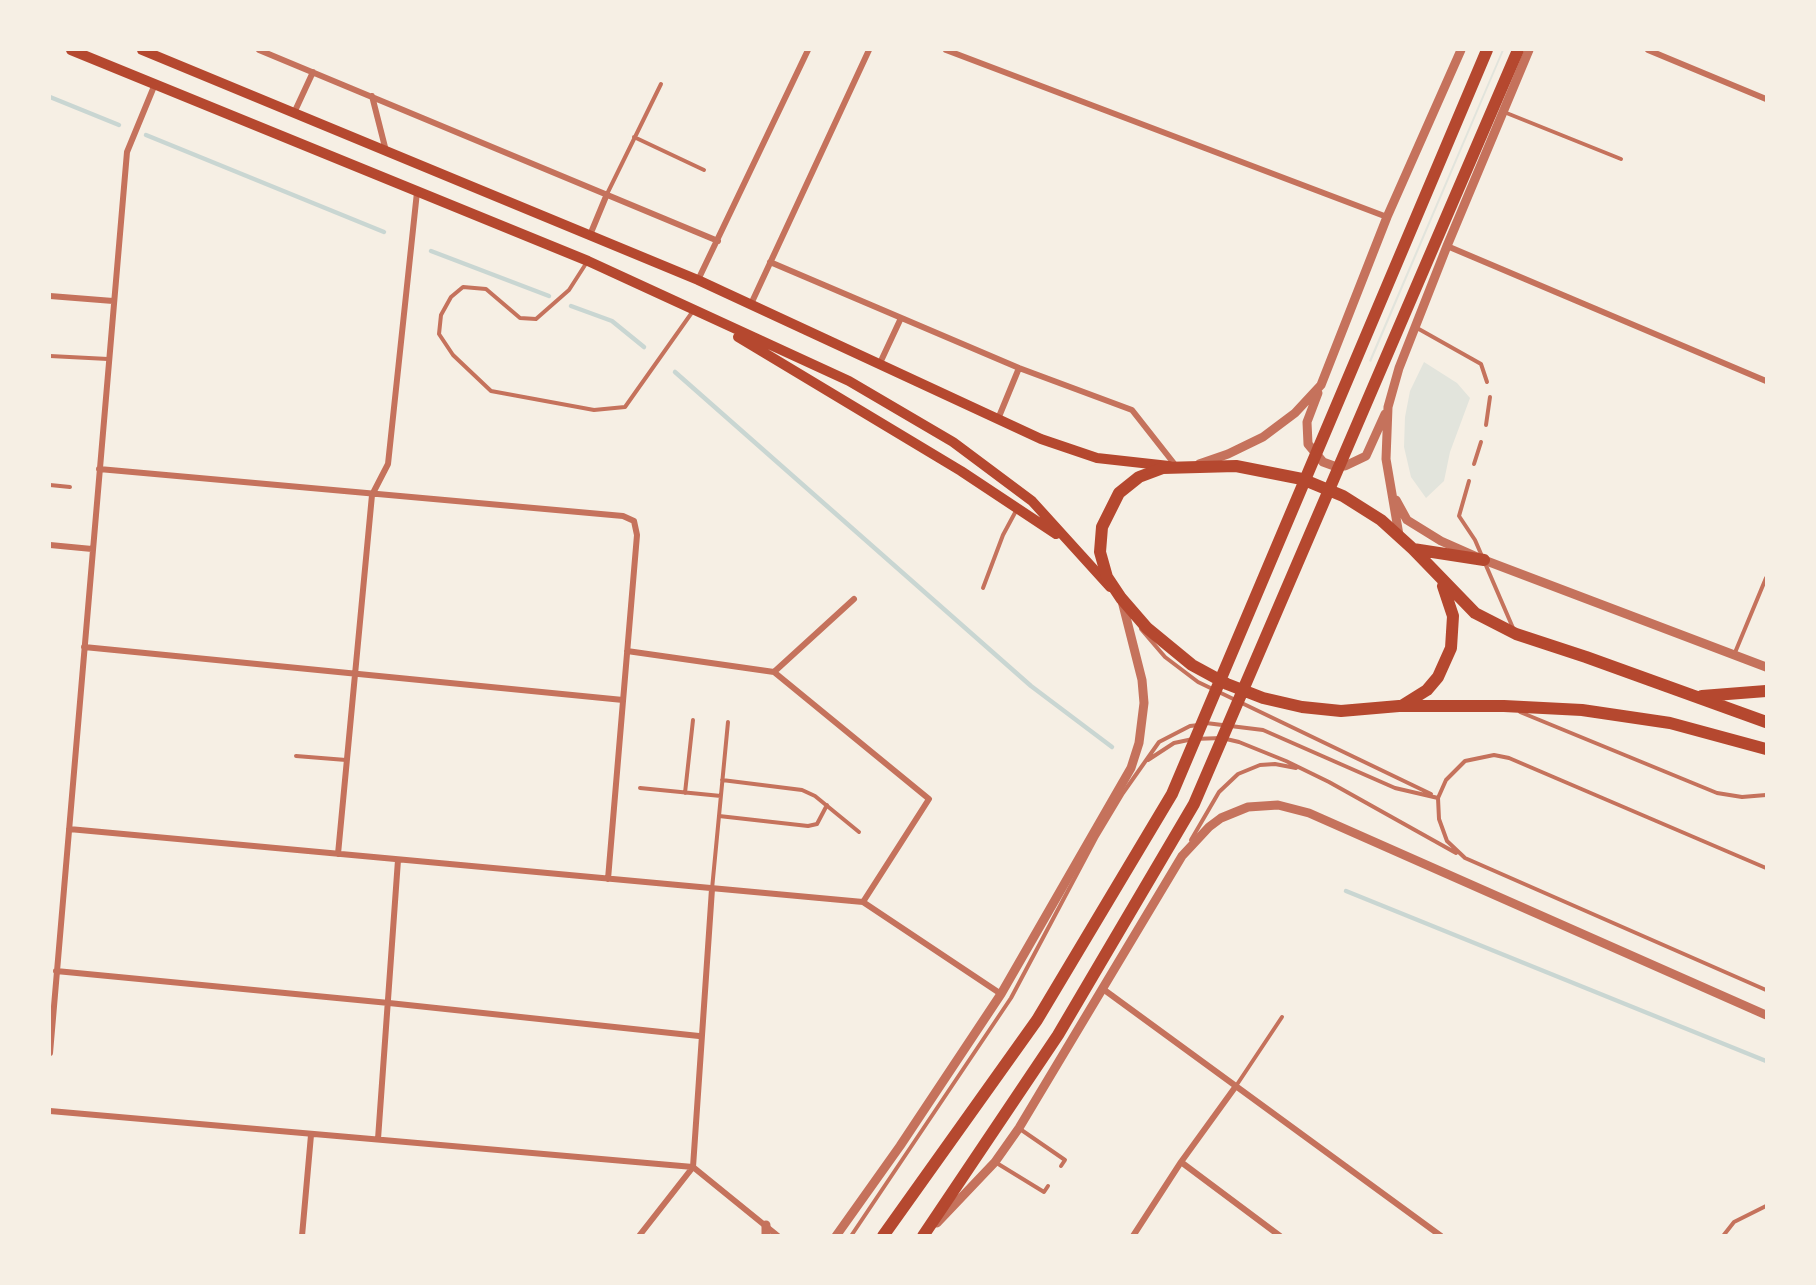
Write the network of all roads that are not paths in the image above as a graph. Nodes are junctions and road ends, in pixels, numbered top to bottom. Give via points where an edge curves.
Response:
1 (71, 50) edge
2 (144, 50) edge
3 (259, 50) edge
4 (808, 50) edge
5 (869, 50) edge
6 (946, 50) edge
7 (1461, 50) edge
8 (1487, 50) edge
9 (1518, 50) edge
10 (1529, 50) edge
11 (1648, 50) edge
12 (314, 72) junction
13 (155, 84) junction
14 (661, 84) dead end
15 (372, 96) junction
16 (1767, 99) edge
17 (1503, 112) junction
18 (294, 113) junction
19 (634, 137) junction
20 (386, 151) junction
21 (1621, 159) dead end
22 (704, 170) dead end
23 (417, 192) junction
24 (607, 194) junction
25 (1387, 217) junction
26 (590, 235) junction
27 (718, 241) junction
28 (1447, 246) junction
29 (588, 261) junction
30 (770, 262) junction
31 (698, 280) junction
32 (50, 296) edge
33 (114, 301) junction
34 (751, 304) junction
35 (694, 311) junction
36 (901, 318) junction
37 (1414, 327) junction
38 (50, 356) edge
39 (108, 359) junction
40 (880, 363) junction
41 (1019, 368) junction
42 (1767, 381) edge
43 (1487, 382) dead end
44 (1321, 385) junction
45 (1490, 397) dead end
46 (1388, 406) junction
47 (998, 418) junction
48 (1486, 425) dead end
49 (1481, 442) dead end
50 (1474, 464) dead end
51 (1176, 466) junction
52 (1191, 466) junction
53 (99, 469) junction
54 (1469, 481) dead end
55 (50, 485) edge
56 (70, 487) dead end
57 (372, 495) junction
58 (1394, 496) junction
59 (1018, 508) junction
60 (1399, 535) junction
61 (1071, 544) junction
62 (50, 545) edge
63 (92, 549) junction
64 (1413, 549) junction
65 (1484, 561) junction
66 (1433, 572) junction
67 (1767, 578) edge
68 (983, 588) dead end
69 (1121, 598) junction
70 (854, 599) dead end
71 (1516, 634) junction
72 (84, 647) junction
73 (627, 651) junction
74 (1734, 656) junction
75 (1767, 668) edge
76 (355, 671) junction
77 (774, 672) junction
78 (1767, 691) edge
79 (1698, 696) junction
80 (623, 699) junction
81 (1399, 706) junction
82 (1504, 706) junction
83 (693, 720) dead end
84 (728, 722) dead end
85 (1767, 722) edge
86 (1767, 749) edge
87 (296, 756) dead end
88 (347, 760) junction
89 (1145, 762) junction
90 (1302, 769) junction
91 (722, 780) junction
92 (640, 788) dead end
93 (685, 793) junction
94 (1767, 795) edge
95 (721, 796) junction
96 (1438, 798) junction
97 (827, 805) junction
98 (719, 816) junction
99 (69, 829) junction
100 (859, 832) dead end
101 (338, 854) junction
102 (1182, 856) junction
103 (1465, 858) junction
104 (398, 860) junction
105 (1767, 868) edge
106 (608, 879) junction
107 (712, 889) junction
108 (863, 902) junction
109 (50, 937) edge
110 (59, 938) junction
111 (56, 971) junction
112 (1103, 989) junction
113 (1767, 990) edge
114 (1001, 994) junction
115 (389, 1003) junction
116 (1767, 1015) edge
117 (1282, 1017) dead end
118 (699, 1036) junction
119 (50, 1053) edge
120 (1236, 1086) junction
121 (50, 1111) edge
122 (1019, 1128) junction
123 (311, 1135) junction
124 (378, 1139) junction
125 (995, 1162) junction
126 (1181, 1162) junction
127 (1061, 1166) dead end
128 (693, 1167) junction
129 (1048, 1186) dead end
130 (1767, 1206) edge
131 (766, 1225) junction
132 (302, 1236) edge
133 (639, 1236) edge
134 (766, 1236) edge
135 (778, 1236) edge
136 (836, 1236) edge
137 (851, 1236) edge
138 (883, 1236) edge
139 (924, 1236) edge
140 (1133, 1236) edge
141 (1280, 1236) edge
142 (1441, 1236) edge
143 (1723, 1236) edge

1 - 13 main road
2 - 18 main road
3 - 12 street
4 - 27 street
5 - 30 street
6 - 25 street
7 - 25 street
8 - 138 main road via 1172,794 1037,1020
9 - 139 main road via 1194,804 1058,1035
10 - 17 street
11 - 16 street
12 - 15 street
12 - 18 street
13 - 23 main road
13 - 33 street via 127,152
14 - 19 lane
15 - 20 street
15 - 24 street
17 - 21 lane
17 - 28 street
18 - 20 main road
19 - 22 lane
19 - 24 lane
20 - 26 main road
23 - 29 main road
23 - 57 street via 388,464
24 - 26 street
24 - 27 street
25 - 44 street
26 - 31 main road
27 - 31 street
28 - 37 street
28 - 42 street
29 - 35 main road
29 - 35 lane via 569,290 536,319 520,318 486,289 464,287 451,297 441,315 439,334 453,355 491,391 594,410 624,407
30 - 34 street
30 - 36 street
31 - 34 main road
32 - 33 street
33 - 39 street
34 - 40 main road
35 - 59 main road
35 - 61 main road via 849,381 953,442 1032,501
36 - 40 street
36 - 41 street
37 - 43 lane via 1481,364
37 - 46 street
38 - 39 lane
39 - 53 street
40 - 47 main road
41 - 47 street
41 - 51 street via 1132,411
44 - 46 street via 1306,433 1314,454 1334,466 1356,463 1366,456
44 - 52 street via 1295,414 1263,437
45 - 48 lane
46 - 58 street via 1386,459
47 - 51 main road via 1041,439 1097,458
49 - 50 lane
51 - 52 main road
51 - 69 main road via 1150,471 1134,481 1119,493 1106,515 1100,540 1102,565
52 - 60 main road via 1247,467 1302,479 1343,496
53 - 57 street
53 - 63 street
54 - 65 lane via 1459,516
55 - 56 lane
57 - 73 street via 623,516 634,521 637,535
57 - 76 street
58 - 60 street
58 - 65 street via 1407,520
59 - 61 main road
59 - 68 lane
60 - 64 main road
61 - 69 main road
62 - 63 street
63 - 72 street
64 - 65 main road
64 - 66 main road
65 - 71 lane
65 - 74 street
66 - 71 main road via 1475,613
66 - 81 main road via 1453,616 1451,648 1438,677 1427,690
67 - 74 lane
69 - 81 main road via 1176,654 1245,692 1321,710
69 - 96 lane via 1148,639 1198,682
69 - 114 street via 1142,680 1144,703 1139,743 1118,791
70 - 77 street
71 - 79 main road
72 - 76 street
72 - 99 street
73 - 77 street
73 - 80 street
74 - 75 street
76 - 80 street
76 - 88 street
77 - 108 street via 929,799
78 - 79 main road
79 - 85 main road
80 - 106 street
81 - 82 main road
82 - 86 main road via 1626,715
82 - 94 lane via 1717,793
83 - 93 lane
84 - 91 lane
87 - 88 lane
88 - 101 street
89 - 90 lane via 1174,743 1222,738 1255,747
89 - 96 lane via 1159,742 1190,726 1246,726 1395,788
89 - 137 lane via 1096,838 1011,998
90 - 102 lane via 1260,765 1238,774 1219,792
90 - 103 lane
91 - 95 lane
91 - 97 lane via 795,788
92 - 93 lane
93 - 95 lane
95 - 98 lane
96 - 103 lane via 1439,819 1447,841
96 - 105 lane via 1446,780 1465,761 1494,755 1509,758
97 - 98 lane via 817,824 808,825
97 - 100 lane
98 - 107 lane
99 - 101 street
99 - 110 street
101 - 104 street
102 - 112 street
102 - 116 street via 1209,827 1232,812 1268,804 1298,809
103 - 113 lane
104 - 106 street
104 - 115 street
106 - 107 street
107 - 108 street
107 - 118 street
108 - 114 street
109 - 110 street
110 - 111 street
111 - 115 street
111 - 119 street
112 - 120 street
112 - 122 street
114 - 136 street
115 - 118 street
115 - 124 street
117 - 120 lane
118 - 128 street
120 - 126 street
120 - 142 street
121 - 123 street
122 - 125 street
122 - 127 lane via 1065,1160
123 - 124 street
123 - 132 street
124 - 128 street
125 - 129 lane via 1044,1192
125 - 139 street
126 - 140 street
126 - 141 street
128 - 131 street
128 - 133 street
130 - 143 lane via 1734,1222
131 - 134 street
131 - 135 street

